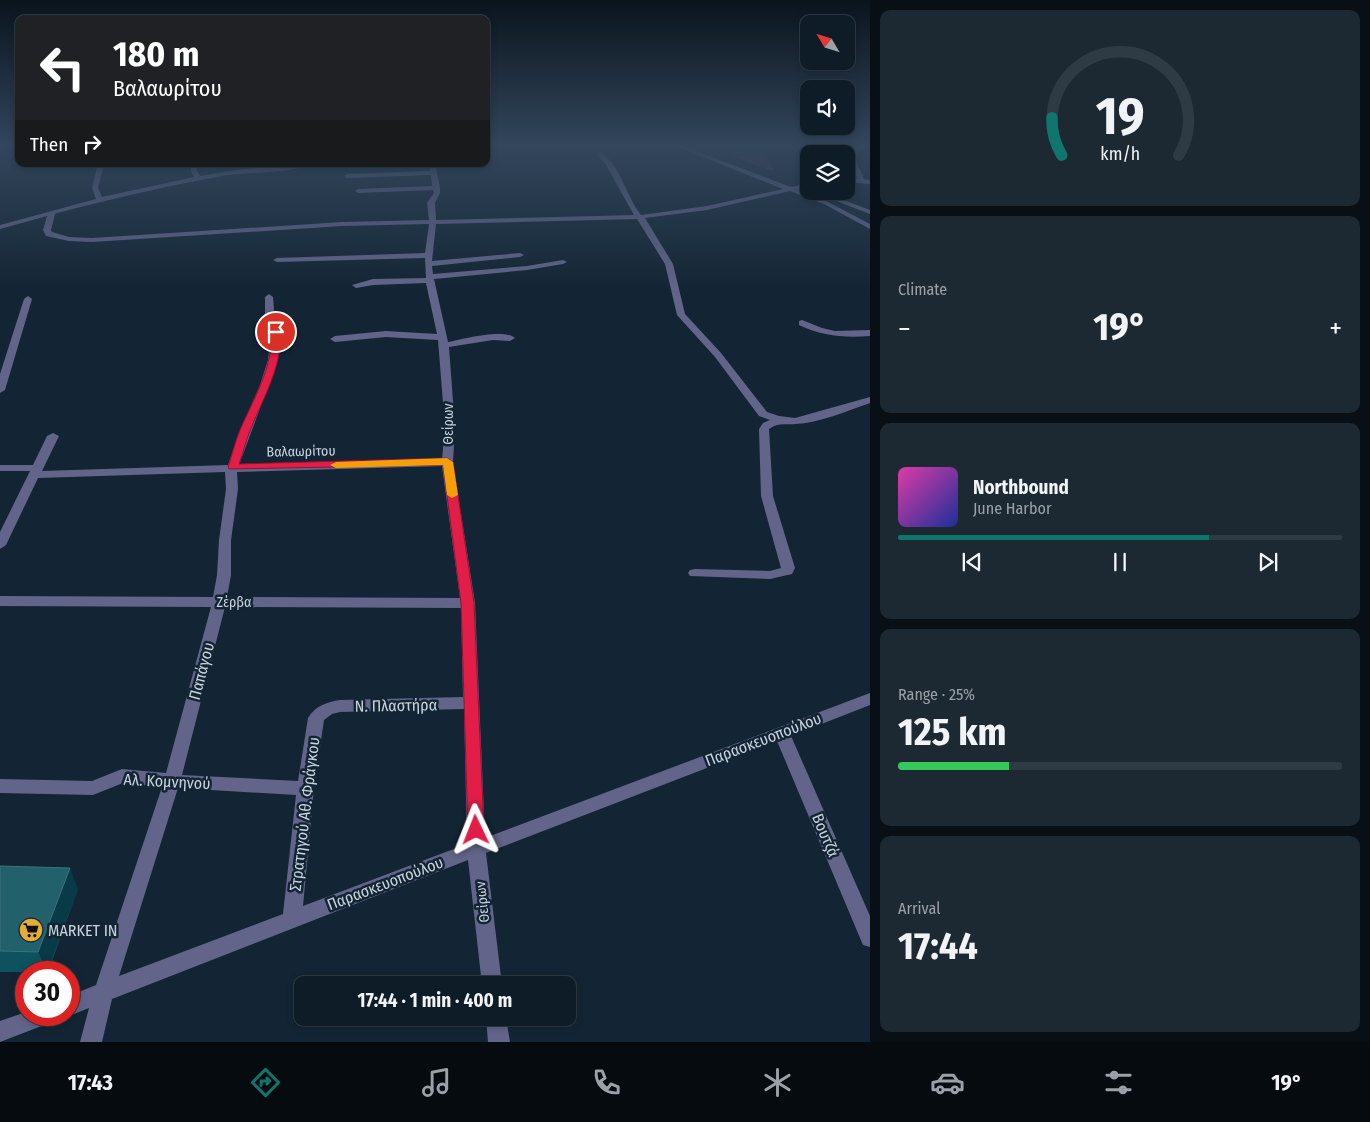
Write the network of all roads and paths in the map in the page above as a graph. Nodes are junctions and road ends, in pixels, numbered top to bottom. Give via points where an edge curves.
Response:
1 (97, 194) edge
2 (128, 194) edge
3 (436, 194) edge
4 (624, 194) edge
5 (767, 194) edge
6 (804, 194) edge
7 (100, 200) junction
8 (839, 200) edge
9 (52, 212) junction
10 (870, 212) edge
11 (639, 216) junction
12 (433, 222) junction
13 (0, 227) edge
14 (870, 227) edge
15 (520, 256) dead end
16 (277, 260) dead end
17 (563, 262) dead end
18 (429, 269) junction
19 (356, 285) dead end
20 (269, 297) dead end
21 (28, 299) dead end
22 (802, 323) dead end
23 (870, 333) edge
24 (510, 338) dead end
25 (335, 339) dead end
26 (443, 341) junction
27 (5, 358) edge
28 (0, 390) edge
29 (870, 400) edge
30 (780, 420) junction
31 (53, 436) dead end
32 (447, 462) junction
33 (233, 467) junction
34 (0, 468) edge
35 (36, 471) junction
36 (0, 545) edge
37 (696, 573) dead end
38 (0, 601) edge
39 (219, 602) junction
40 (468, 603) junction
41 (870, 699) edge
42 (472, 703) junction
43 (321, 712) joint
44 (781, 732) junction
45 (172, 781) junction
46 (0, 786) edge
47 (305, 788) junction
48 (476, 848) junction
49 (292, 918) junction
50 (870, 938) edge
51 (491, 976) edge
52 (104, 992) junction
53 (80, 1002) edge
54 (16, 1026) edge
55 (497, 1026) edge
56 (0, 1032) edge
57 (91, 1042) edge
58 (499, 1042) edge

1 - 7 street
2 - 7 street
3 - 12 street, Θείρων via 431,203
4 - 11 street
5 - 11 street via 707,208
6 - 14 street
7 - 9 street
8 - 10 street
9 - 12 street via 47,228 49,234 85,240 326,225
9 - 13 street
11 - 12 street
11 - 30 street via 669,264 681,315 718,355 757,408
12 - 18 street, Θείρων
15 - 18 street
16 - 18 street
17 - 18 street via 527,268
18 - 19 street
18 - 26 street, Θείρων
20 - 33 street, Παπάγου via 270,322 276,332 273,360
21 - 27 street
22 - 23 street via 836,335
24 - 26 street
25 - 26 street via 386,334
26 - 32 street, Θείρων via 450,428
27 - 28 street
29 - 30 street via 822,415 795,421
30 - 37 street via 764,429 766,480 769,506 787,571 770,575
31 - 35 street
32 - 33 street, Βαλαωρίτου
32 - 40 street, Θείρων
33 - 35 street, Βαλαωρίτου
33 - 39 street, Παπάγου
34 - 35 street, Βαλαωρίτου
35 - 36 street
38 - 39 street, Ζέρβα
39 - 40 street, Ζέρβα
39 - 45 street, Παπάγου
40 - 42 street, Θείρων
41 - 44 street, Παρασκευοπούλου
42 - 43 street, Ν. Πλαστήρα via 340,706
42 - 48 street, Θείρων
43 - 47 street, Στρατηγού Αθ. Φράγκου via 316,718
44 - 48 street, Παρασκευοπούλου
44 - 50 street, Βουτζά
45 - 46 street, Αλ. Κομνηνού via 122,776 93,788
45 - 47 street, Αλ. Κομνηνού
45 - 52 street, Παπάγου
47 - 49 street, Στρατηγού Αθ. Φράγκου
48 - 49 street, Παρασκευοπούλου
48 - 51 street, Θείρων
49 - 52 street, Παρασκευοπούλου
52 - 53 street, Παρασκευοπούλου
52 - 57 street, Παπάγου
54 - 56 street
55 - 58 street

